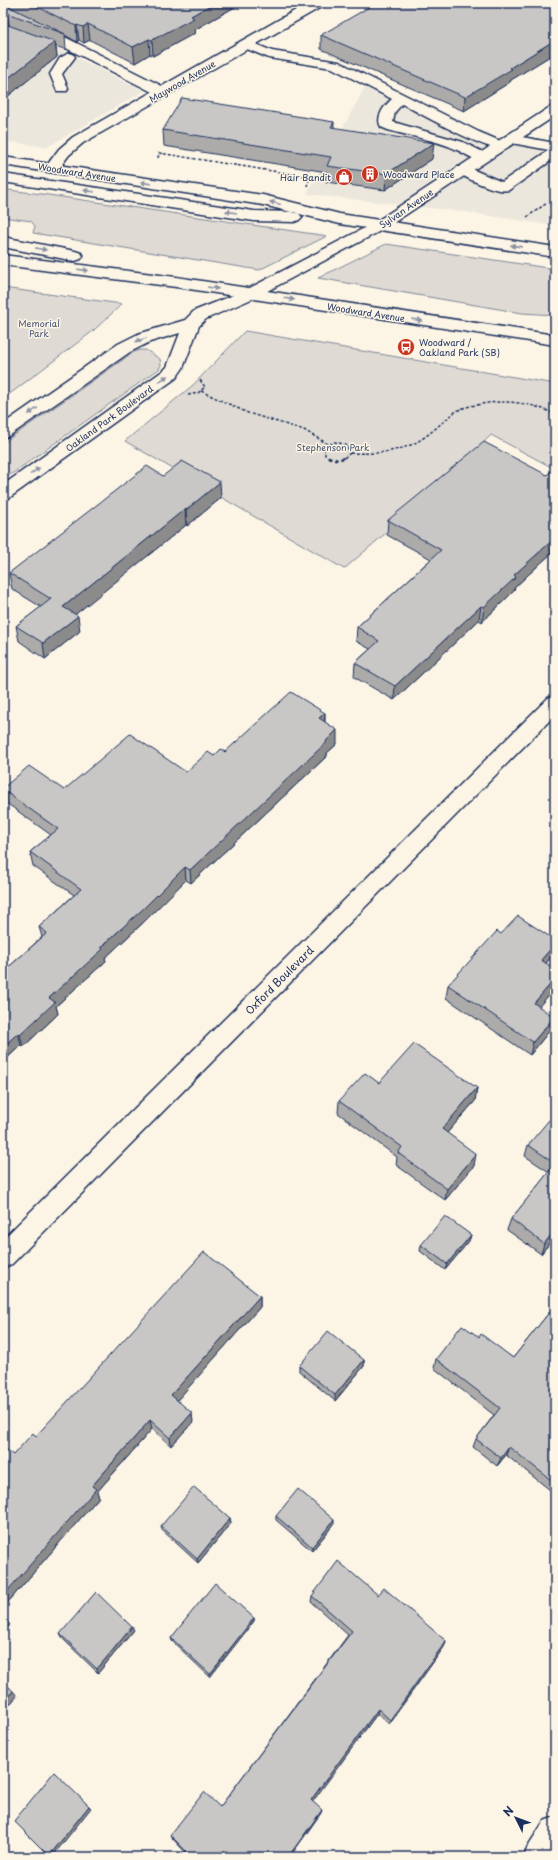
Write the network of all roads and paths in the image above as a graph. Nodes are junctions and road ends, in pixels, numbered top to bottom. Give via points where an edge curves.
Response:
1 (318, 3) edge
2 (3, 14) edge
3 (246, 44) junction
4 (51, 50) edge
5 (69, 57) junction
6 (62, 88) dead end
7 (157, 95) junction
8 (401, 98) junction
9 (555, 110) edge
10 (505, 142) junction
11 (555, 147) edge
12 (555, 152) edge
13 (482, 157) junction
14 (157, 160) dead end
15 (3, 161) edge
16 (52, 168) junction
17 (462, 170) junction
18 (3, 178) edge
19 (306, 188) dead end
20 (547, 203) dead end
21 (527, 217) dead end
22 (340, 219) junction
23 (379, 226) junction
24 (3, 242) edge
25 (555, 252) edge
26 (3, 260) edge
27 (176, 282) junction
28 (250, 294) junction
29 (191, 324) junction
30 (555, 340) edge
31 (201, 391) dead end
32 (555, 414) edge
33 (3, 432) edge
34 (328, 444) junction
35 (350, 453) junction
36 (3, 494) edge
37 (555, 703) edge
38 (3, 1256) edge
39 (555, 1832) edge
40 (539, 1857) edge

1 - 3 street, Maywood Avenue
2 - 7 lane via 17,18
3 - 7 street, Maywood Avenue
3 - 8 lane via 269,54 335,66
4 - 5 lane
5 - 6 lane via 56,74
5 - 7 lane
7 - 16 street, Maywood Avenue via 70,146
8 - 10 lane via 474,135
8 - 13 lane via 393,103 386,124 458,145
9 - 10 street, Sylvan Avenue
10 - 11 lane
10 - 13 street, Sylvan Avenue
12 - 17 lane via 504,187
13 - 17 street, Sylvan Avenue
14 - 19 path via 159,153 310,177
15 - 16 street, Woodward Avenue
22 -> 16 street, Woodward Avenue via 263,200
17 - 23 street, Sylvan Avenue
22 -> 18 street, Woodward Avenue via 254,216
20 - 21 path
22 - 23 street, Woodward Avenue
25 -> 23 street, Woodward Avenue
23 - 28 street, Sylvan Avenue
24 -> 27 street, Woodward Avenue via 116,264
26 -> 27 street, Woodward Avenue
27 -> 28 street, Woodward Avenue
28 - 29 street via 200,315
28 -> 30 street, Woodward Avenue
29 -> 33 street via 144,338 124,348
36 -> 29 street, Oakland Park Boulevard via 170,374 175,368
31 - 34 path via 248,413 304,430
32 - 35 path via 524,403 500,401 478,404 459,409 426,437 412,444 372,454
34 - 35 path via 334,442 346,445
34 - 35 path via 323,451 329,458 341,459
37 - 38 street, Oxford Boulevard
39 - 40 street

